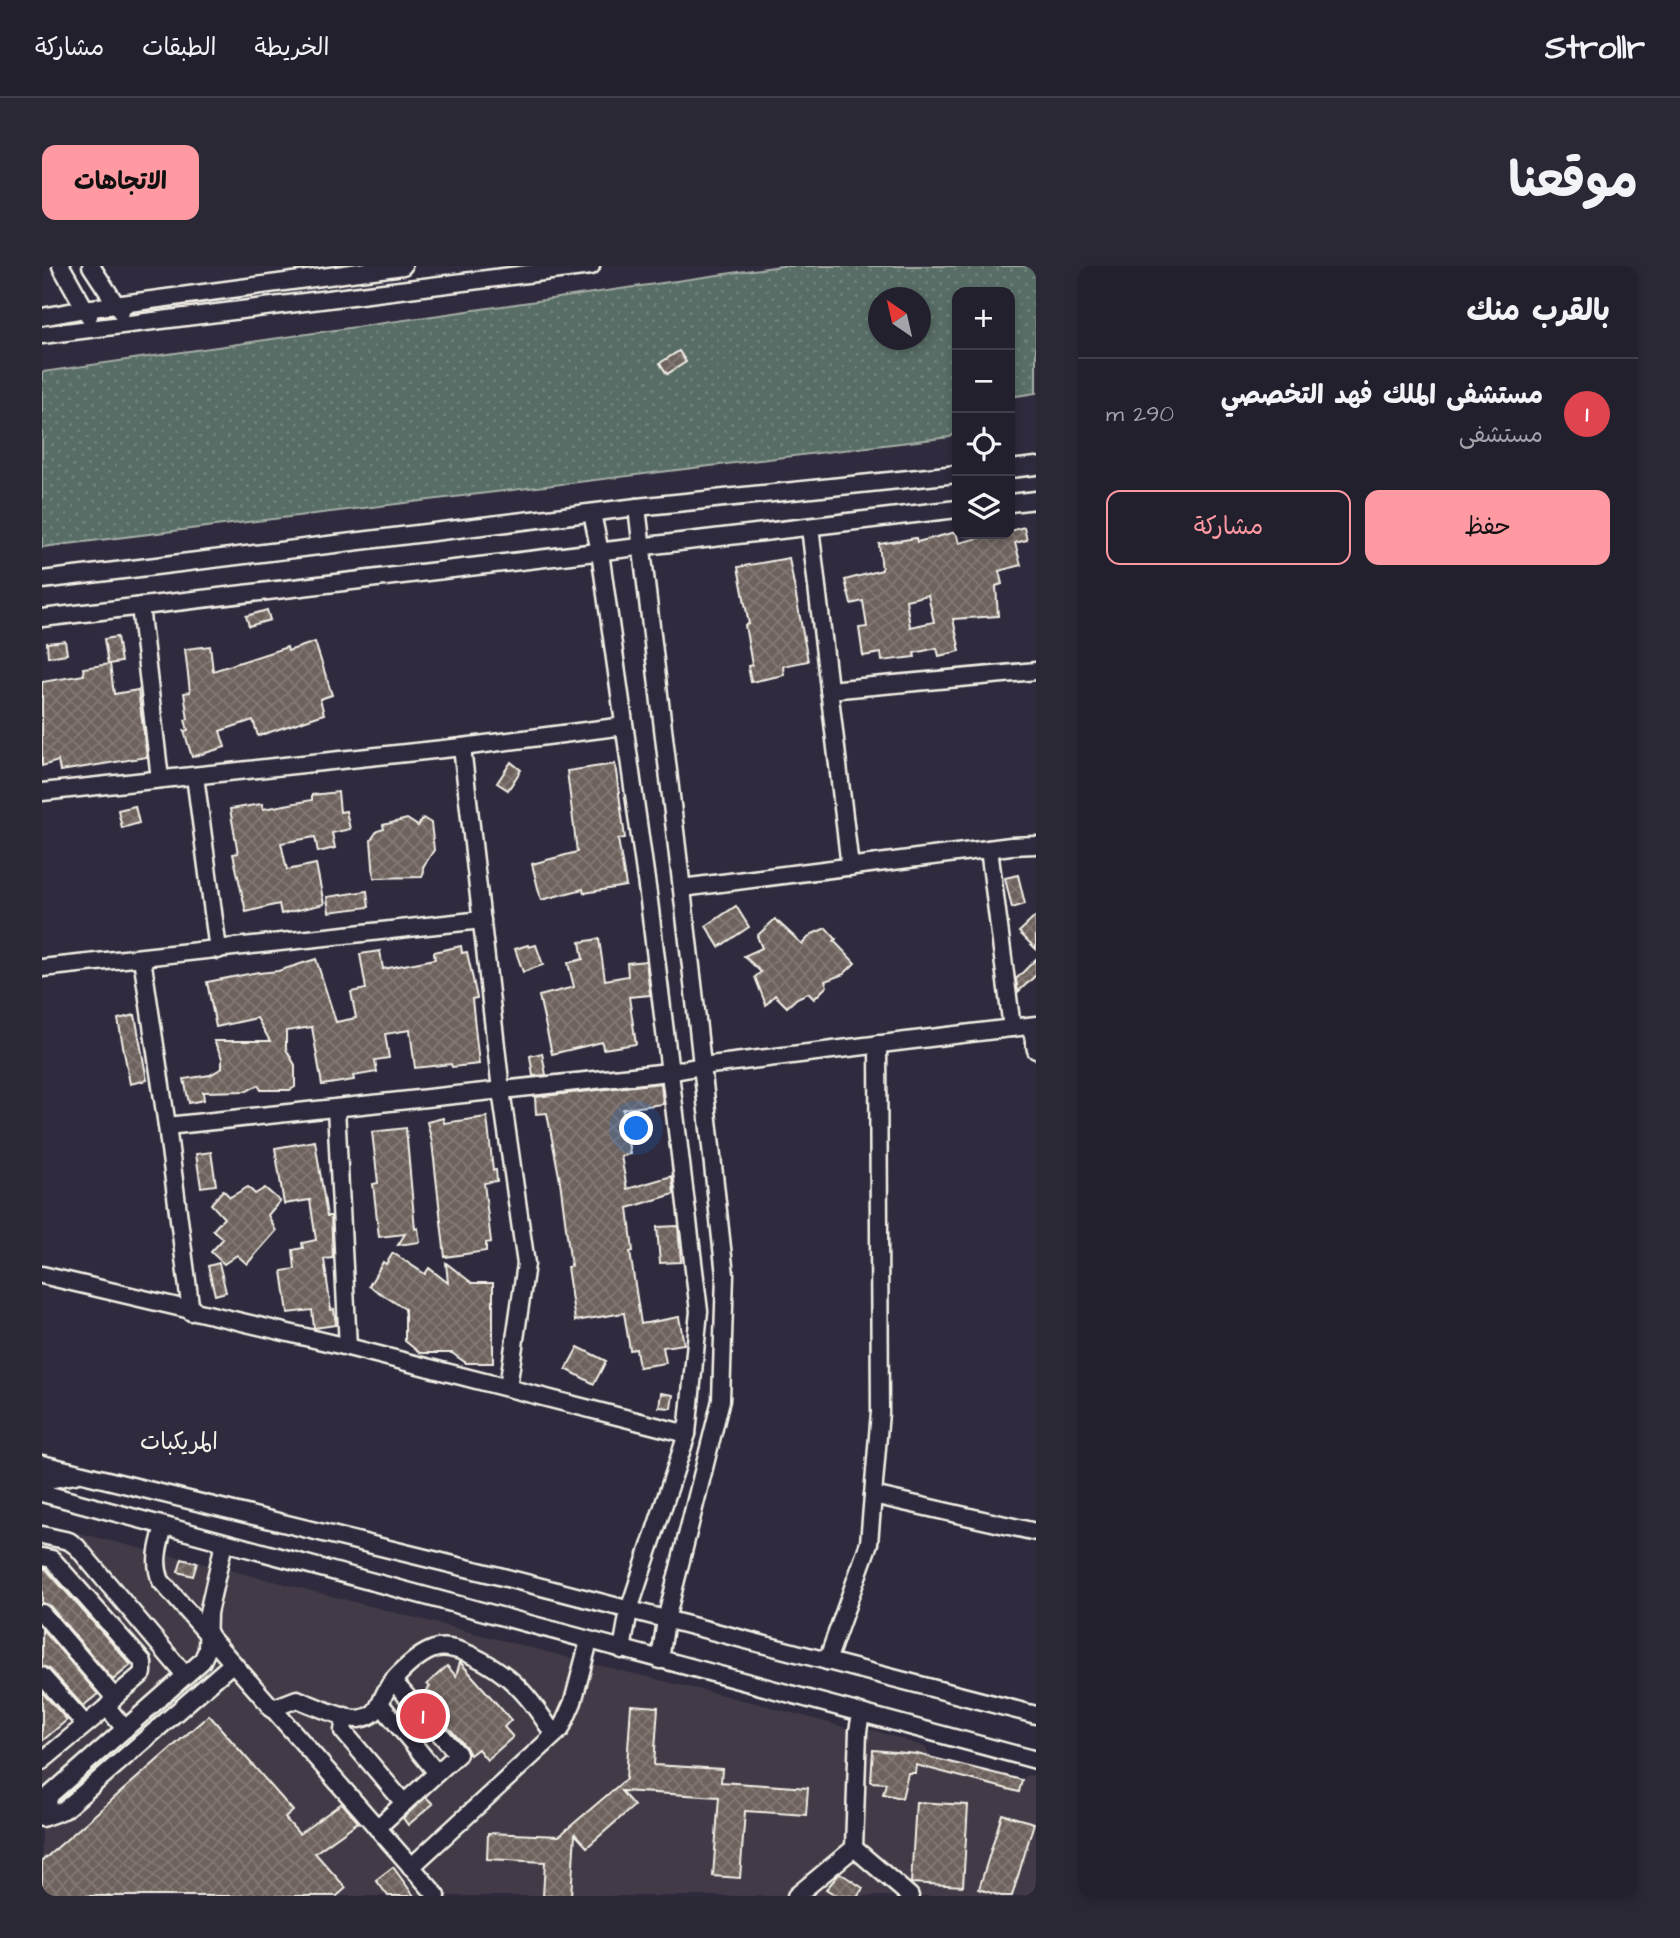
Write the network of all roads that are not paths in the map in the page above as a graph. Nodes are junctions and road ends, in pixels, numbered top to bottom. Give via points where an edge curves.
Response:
1 (61, 266) edge
2 (91, 266) edge
3 (403, 266) edge
4 (591, 266) edge
5 (117, 306) junction
6 (85, 309) junction
7 (42, 317) edge
8 (128, 323) junction
9 (95, 328) junction
10 (42, 335) edge
11 (1036, 466) edge
12 (1015, 468) edge
13 (952, 475) edge
14 (1036, 500) edge
15 (1015, 502) edge
16 (636, 507) junction
17 (952, 510) edge
18 (592, 513) junction
19 (810, 527) junction
20 (642, 547) junction
21 (600, 552) junction
22 (42, 580) edge
23 (140, 607) junction
24 (42, 618) edge
25 (1036, 671) edge
26 (829, 690) junction
27 (624, 726) junction
28 (462, 747) junction
29 (195, 776) junction
30 (160, 779) junction
31 (42, 792) edge
32 (1036, 845) edge
33 (989, 849) junction
34 (850, 867) junction
35 (682, 888) junction
36 (482, 919) junction
37 (218, 950) junction
38 (142, 958) junction
39 (42, 968) edge
40 (1033, 1025) edge
41 (1012, 1028) junction
42 (877, 1044) junction
43 (1036, 1050) edge
44 (702, 1066) junction
45 (669, 1072) junction
46 (501, 1090) junction
47 (336, 1108) junction
48 (167, 1126) junction
49 (42, 1275) edge
50 (191, 1312) junction
51 (348, 1348) junction
52 (508, 1387) junction
53 (687, 1434) junction
54 (42, 1464) edge
55 (78, 1475) junction
56 (42, 1478) edge
57 (42, 1493) edge
58 (873, 1495) junction
59 (164, 1526) junction
60 (1036, 1532) edge
61 (42, 1535) edge
62 (224, 1543) junction
63 (42, 1556) edge
64 (629, 1610) junction
65 (42, 1613) edge
66 (666, 1620) junction
67 (209, 1634) junction
68 (589, 1641) junction
69 (622, 1650) junction
70 (660, 1660) junction
71 (827, 1661) junction
72 (233, 1663) junction
73 (185, 1675) junction
74 (42, 1676) edge
75 (393, 1681) junction
76 (111, 1702) junction
77 (382, 1706) junction
78 (271, 1709) junction
79 (861, 1714) junction
80 (1036, 1715) edge
81 (345, 1716) junction
82 (85, 1724) junction
83 (125, 1729) junction
84 (554, 1735) junction
85 (45, 1752) edge
86 (1036, 1760) edge
87 (437, 1773) junction
88 (46, 1790) edge
89 (404, 1802) junction
90 (43, 1817) edge
91 (377, 1828) junction
92 (855, 1848) junction
93 (411, 1867) junction
94 (437, 1896) edge
95 (796, 1896) edge
96 (910, 1896) edge

1 - 6 street
2 - 5 street
3 - 5 street
4 - 8 street
5 - 6 street
5 - 8 street
6 - 7 street
6 - 9 street
8 - 9 street
9 - 10 street
11 - 12 street
13 - 16 street
14 - 15 street
16 - 18 street
16 - 20 street
17 - 19 street
18 - 21 street
18 - 22 street
19 - 20 street
19 - 26 street
20 - 21 street
20 - 35 street
21 - 23 street
21 - 27 street
23 - 24 street
23 - 30 street
25 - 26 street
26 - 34 street
27 - 28 street
27 - 45 street
28 - 29 street
28 - 36 street
29 - 30 street
29 - 37 street
30 - 31 street
32 - 33 street
33 - 34 street
33 - 41 street
34 - 35 street
35 - 44 street
36 - 37 street
36 - 46 street
37 - 38 street
38 - 39 street
38 - 48 street
40 - 41 street
40 - 43 street
41 - 42 street
42 - 44 street
42 - 58 street via 880,1412
44 - 45 street
44 - 66 street via 725,1275 721,1400
45 - 46 street
45 - 53 street via 699,1311
46 - 47 street
46 - 52 street via 526,1264
47 - 48 street
47 - 51 street
48 - 50 street
49 - 50 street
50 - 51 street
51 - 52 street
52 - 53 street
53 - 64 street
54 - 55 street
55 - 56 street
55 - 64 street
57 - 59 street
58 - 60 street
58 - 71 street via 869,1543
59 - 62 street
59 - 67 street via 158,1549 160,1581
61 - 73 street via 77,1547
62 - 67 street via 208,1613
62 - 68 street
63 - 76 street via 52,1559 143,1662 143,1673
64 - 66 street
64 - 69 street
65 - 76 street
66 - 70 street
66 - 71 street
67 - 72 street
67 - 73 street via 202,1661
68 - 69 street
68 - 84 street via 573,1702
69 - 70 street
70 - 79 street
71 - 80 street
72 - 78 street
72 - 90 street via 64,1810
73 - 83 street
74 - 82 street
75 - 77 street
75 - 84 street via 435,1648 458,1649 513,1680
75 - 87 street via 458,1755
76 - 82 street
76 - 83 street
77 - 81 street via 356,1720
77 - 87 street
78 - 81 street via 297,1699
78 - 91 street
79 - 86 street
79 - 92 street
81 - 89 street via 343,1731
82 - 85 street
83 - 88 street
84 - 93 street
87 - 89 street
88 - 90 street
89 - 91 street
91 - 93 street
92 - 95 street
92 - 96 street
93 - 94 street

